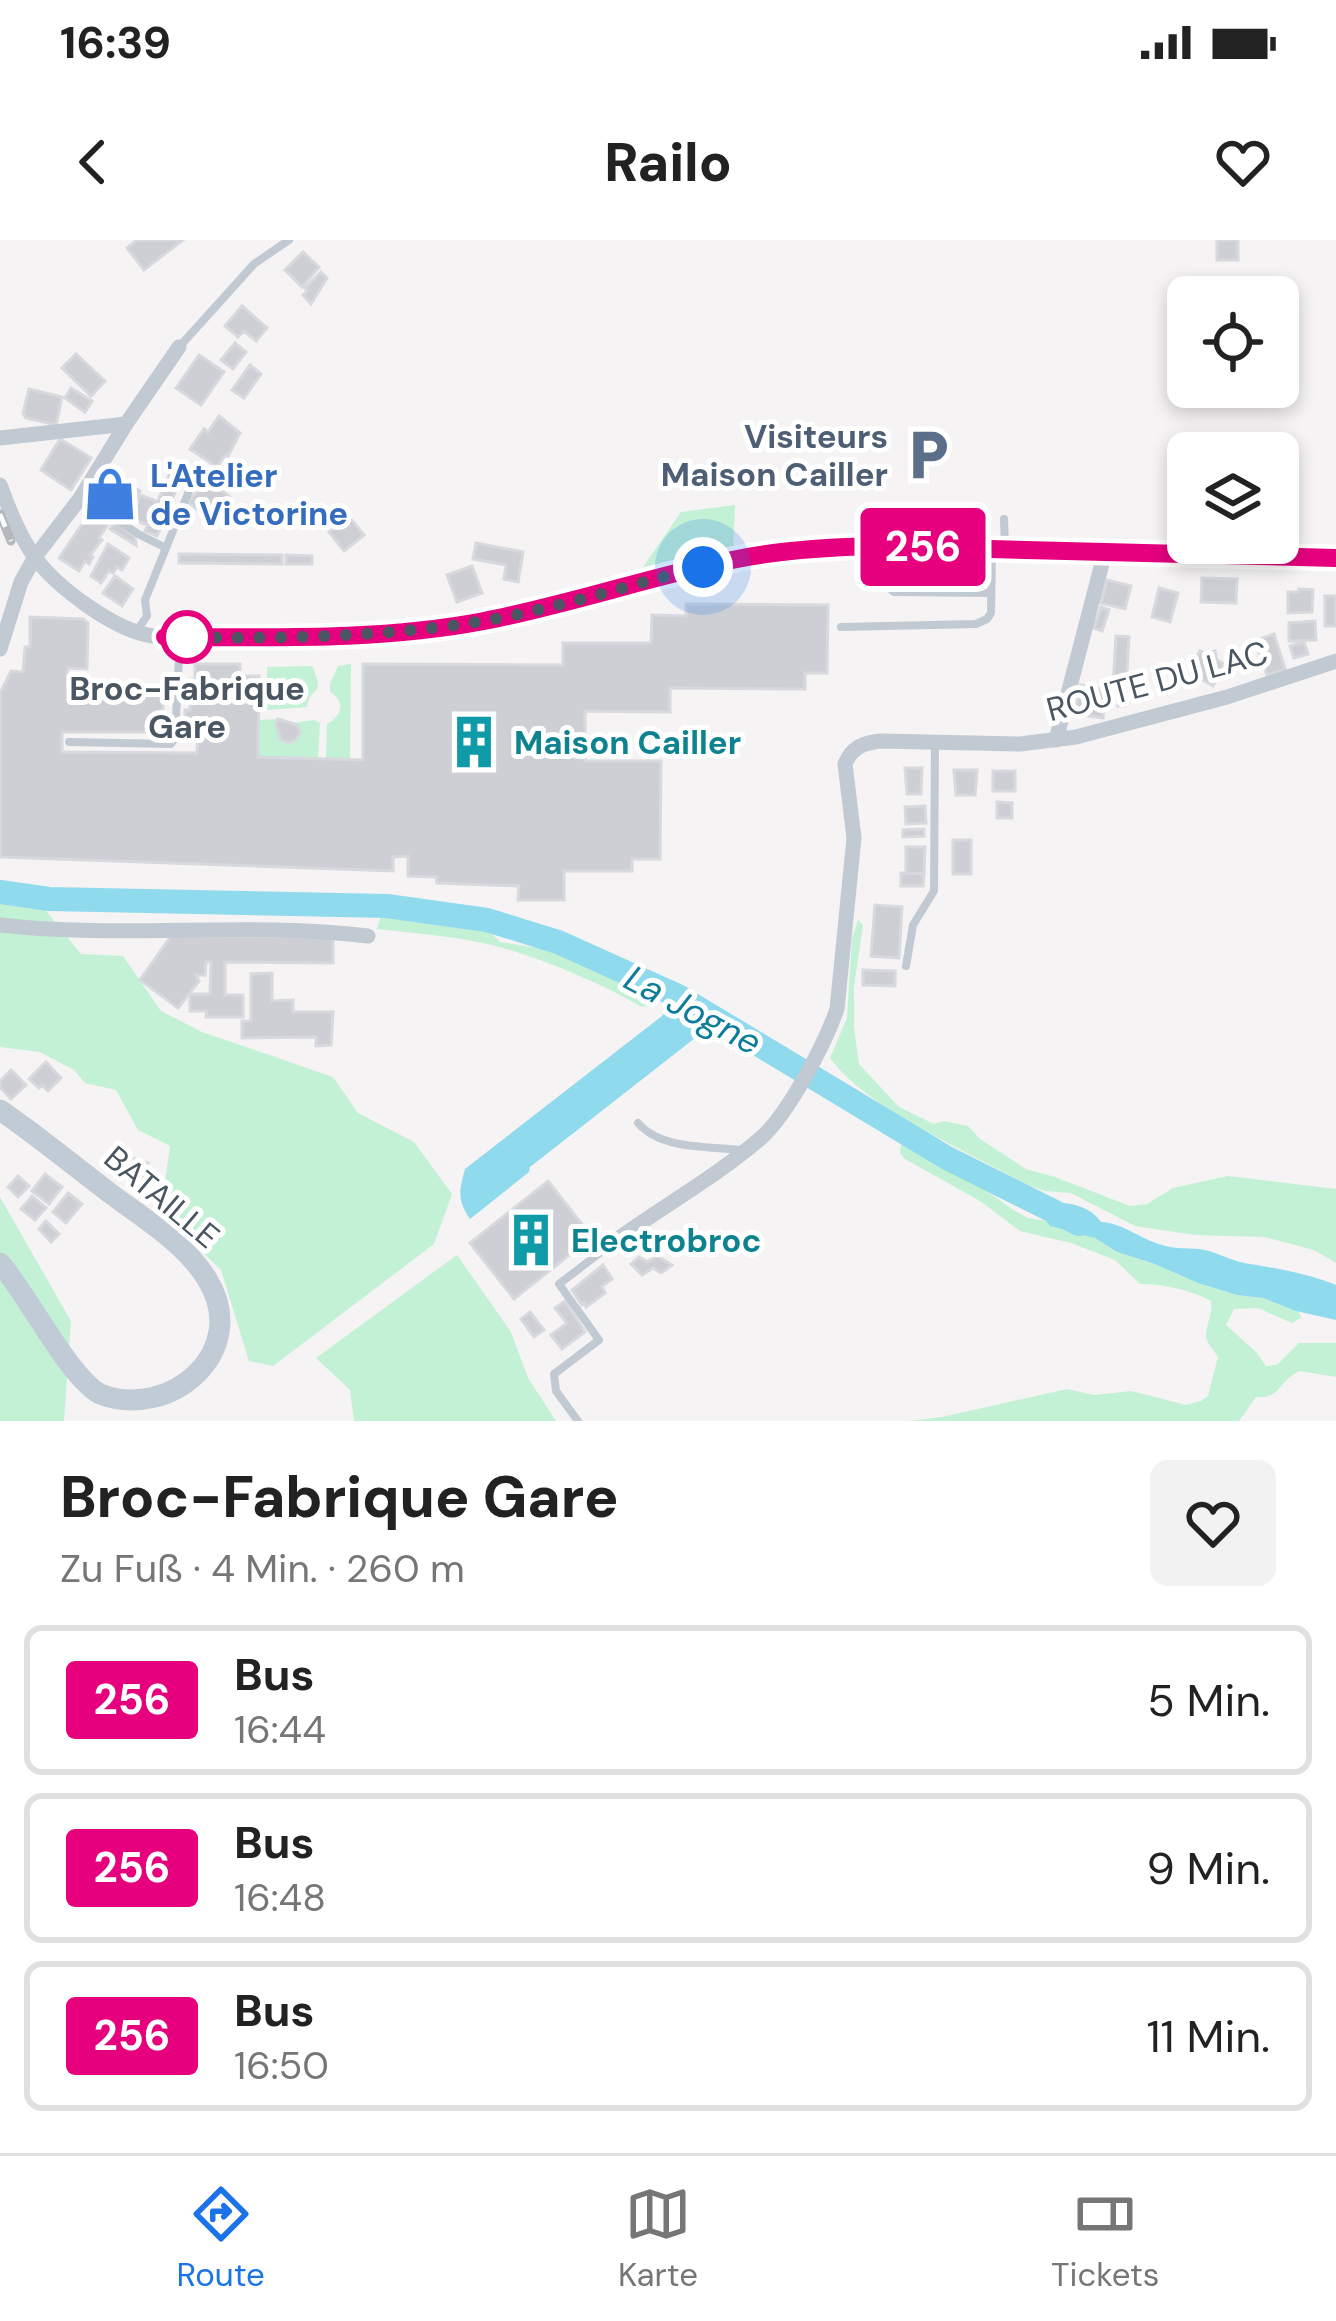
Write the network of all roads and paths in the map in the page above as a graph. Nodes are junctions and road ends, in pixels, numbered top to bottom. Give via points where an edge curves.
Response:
1 (289, 240) edge
2 (179, 347) joint
3 (125, 424) junction
4 (0, 438) edge
5 (0, 485) edge
6 (189, 491) dead end
7 (81, 497) junction
8 (1004, 519) dead end
9 (877, 546) junction
10 (166, 548) junction
11 (998, 549) junction
12 (1105, 552) junction
13 (35, 557) junction
14 (1336, 558) edge
15 (991, 593) junction
16 (841, 627) dead end
17 (136, 633) junction
18 (180, 637) junction
19 (0, 649) edge
20 (1336, 662) edge
21 (1056, 740) junction
22 (69, 742) dead end
23 (935, 742) junction
24 (0, 925) edge
25 (368, 936) dead end
26 (906, 966) dead end
27 (0, 1110) edge
28 (638, 1123) dead end
29 (744, 1150) junction
30 (615, 1241) joint
31 (0, 1263) edge
32 (114, 1411) edge
33 (578, 1421) edge

1 - 2 lane via 254,264
2 - 3 street
3 - 4 street
3 - 7 street
5 - 13 street
6 - 10 lane
7 - 10 lane
7 - 13 street
8 - 11 lane
9 - 11 street
9 - 15 lane via 878,572 894,592
9 - 18 street via 734,560 440,627
10 - 17 lane
11 - 12 street
11 - 15 lane
12 - 14 street
12 - 21 street
13 - 17 street via 94,609
13 - 19 street
15 - 16 lane via 989,616 976,624
17 - 18 street
18 - 22 lane via 171,744
20 - 21 street, ROUTE DU LAC
21 - 23 street, ROUTE DU LAC
23 - 26 lane via 934,891 916,920
23 - 29 street, ROUTE DU LAC via 871,742 850,753 844,773 854,838 837,1009 789,1101
24 - 25 street
27 - 32 main road, BATAILLE via 166,1237 213,1291 219,1338 203,1374 180,1392
28 - 29 lane via 668,1141
29 - 30 street
30 - 33 lane via 559,1284 598,1340 554,1374
31 - 32 main road, BATAILLE

